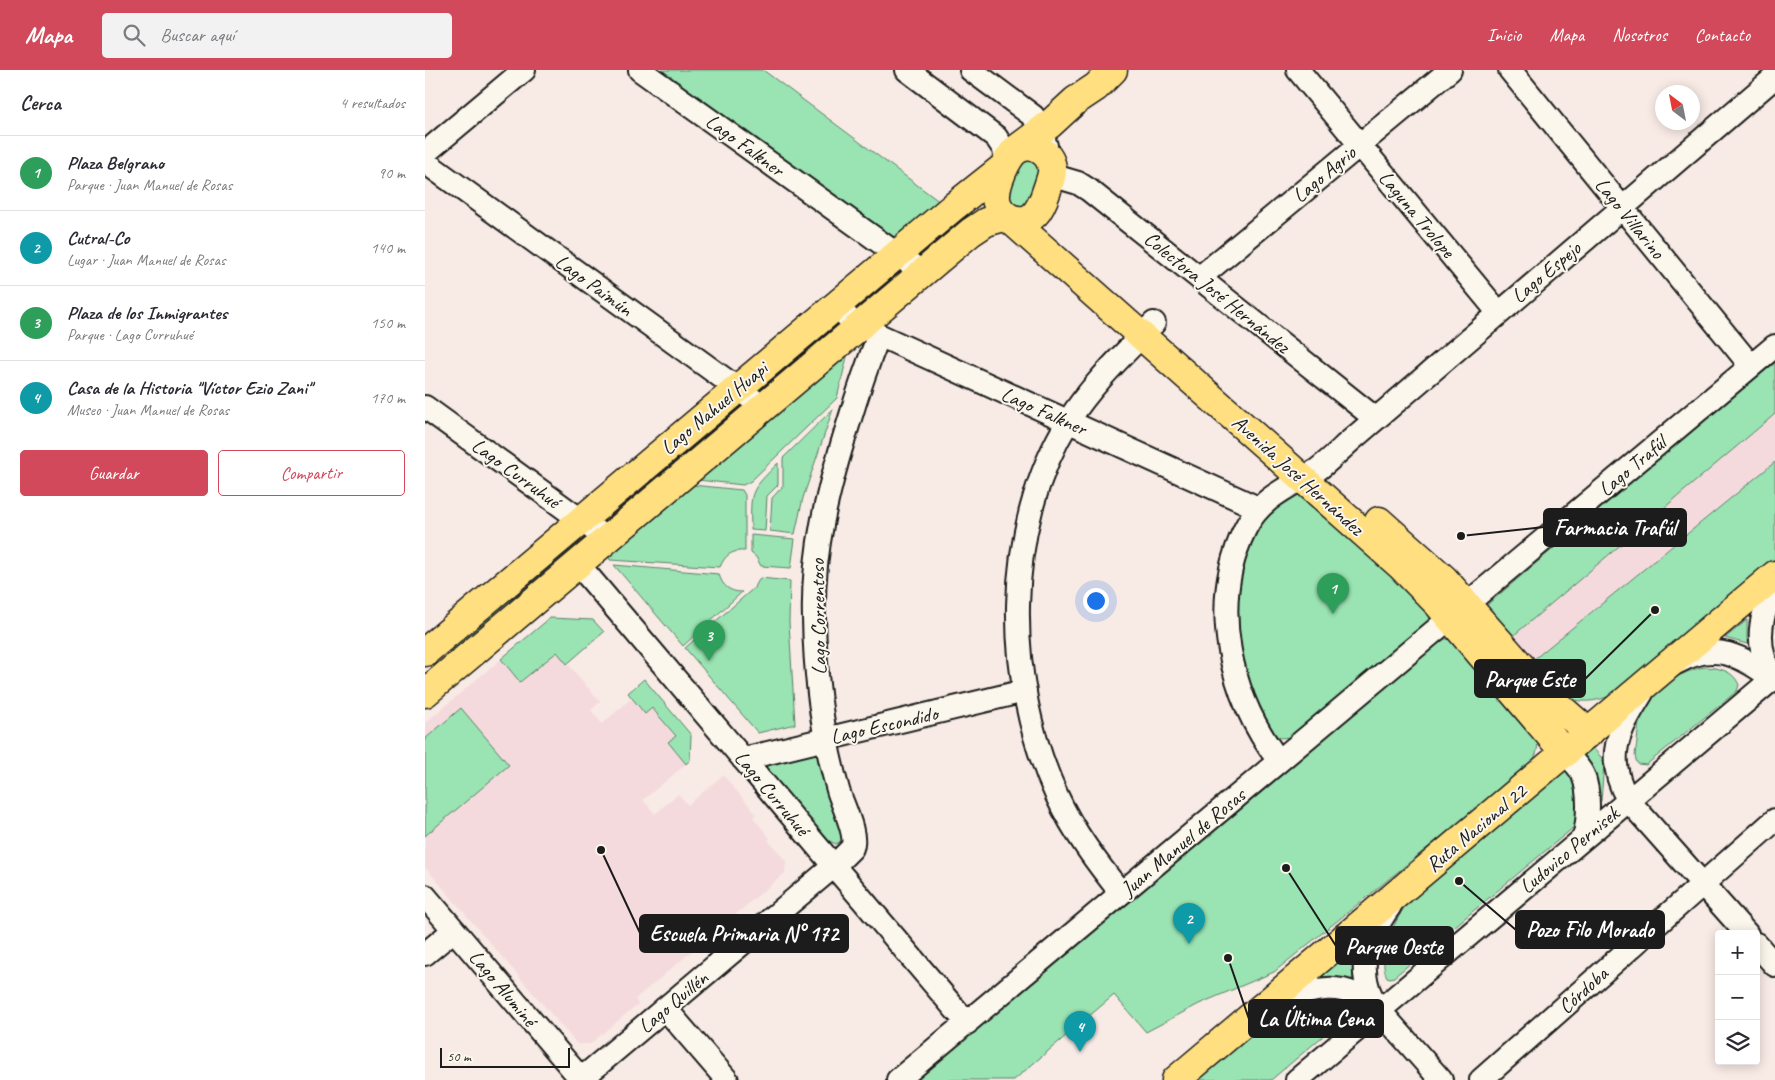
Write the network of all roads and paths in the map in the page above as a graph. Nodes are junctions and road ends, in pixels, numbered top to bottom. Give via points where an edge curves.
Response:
1 (524, 70) edge
2 (640, 70) edge
3 (907, 70) edge
4 (971, 70) edge
5 (1298, 70) edge
6 (1450, 70) edge
7 (1510, 70) edge
8 (1775, 77) edge
9 (1105, 78) edge
10 (1041, 131) junction
11 (1359, 144) junction
12 (425, 153) edge
13 (1008, 160) junction
14 (425, 162) edge
15 (1051, 167) junction
16 (1042, 205) junction
17 (1622, 207) junction
18 (1008, 217) junction
19 (897, 254) junction
20 (923, 273) junction
21 (1199, 278) junction
22 (837, 305) junction
23 (1499, 312) junction
24 (1148, 330) junction
25 (869, 331) junction
26 (1775, 346) edge
27 (1751, 366) junction
28 (737, 389) junction
29 (425, 407) edge
30 (763, 408) junction
31 (1376, 419) junction
32 (1069, 421) junction
33 (1310, 473) junction
34 (1258, 508) junction
35 (581, 520) junction
36 (607, 539) junction
37 (578, 564) junction
38 (1775, 576) edge
39 (1775, 590) edge
40 (1458, 611) junction
41 (425, 652) edge
42 (452, 670) junction
43 (1654, 678) junction
44 (1774, 679) edge
45 (1025, 691) junction
46 (425, 693) edge
47 (1589, 733) junction
48 (826, 739) junction
49 (1565, 753) junction
50 (743, 759) junction
51 (1279, 761) junction
52 (1616, 766) junction
53 (1628, 800) junction
54 (1775, 820) edge
55 (1584, 837) junction
56 (834, 866) junction
57 (1703, 884) junction
58 (1401, 891) junction
59 (1121, 893) junction
60 (425, 896) edge
61 (454, 930) junction
62 (1743, 930) edge
63 (1760, 949) edge
64 (425, 954) edge
65 (1775, 966) edge
66 (665, 1008) junction
67 (1379, 1010) junction
68 (1252, 1016) junction
69 (967, 1023) junction
70 (581, 1080) edge
71 (727, 1080) edge
72 (898, 1080) edge
73 (1176, 1080) edge
74 (1297, 1080) edge
75 (1441, 1080) edge
76 (1481, 1080) edge

1 - 12 street
2 - 19 street, Lago Falkner
3 - 13 street via 996,137
4 - 10 street via 1029,113
5 - 11 street, Laguna Trolope
6 - 11 street, Lago Agrio
7 - 17 street, Lago Villarino
8 - 17 street, Lago Espejo
9 - 10 main road, Lago Nahuel Huapi
9 - 15 main road via 1061,138
10 - 13 main road, Lago Nahuel Huapi
10 - 15 street
11 - 21 street, Lago Agrio
11 - 23 street, Laguna Trolope
13 - 15 main road via 1028,146 1044,153
13 - 18 main road, Avenida José Hernández via 996,191 998,207
13 - 19 main road, Lago Nahuel Huapi
14 - 28 street, Lago Paimún
15 - 16 main road
15 - 21 street, Colectora José Hernández via 1089,190
16 - 18 main road via 1028,218
16 - 24 main road, Avenida José Hernández via 1053,234
17 - 23 street, Lago Espejo
17 - 27 street, Lago Villarino
18 - 20 main road, Lago Nahuel Huapi via 976,228
18 - 24 main road, Avenida José Hernández
19 - 20 street, Lago Falkner
19 - 22 main road, Lago Nahuel Huapi
20 - 25 main road, Lago Nahuel Huapi
21 - 31 street, Colectora José Hernández
22 - 25 street, Lago Falkner via 851,320
22 - 28 main road, Lago Nahuel Huapi
23 - 31 street, Lago Espejo
24 - 32 street via 1097,383
24 - 33 main road, Avenida José Hernández
25 - 30 main road, Lago Nahuel Huapi
25 - 32 street, Lago Falkner
25 - 48 street, Lago Correntoso via 869,359 840,449 817,545 814,618
26 - 27 street, Lago Trafúl
27 - 40 street, Lago Trafúl
28 - 30 street, Lago Paimún
28 - 35 main road, Lago Nahuel Huapi
29 - 35 street, Lago Curruhué
30 - 36 main road, Lago Nahuel Huapi
31 - 33 street, Lago Espejo
32 - 34 street, Lago Falkner
32 - 45 street via 1050,457 1035,498 1024,545 1018,631
33 - 34 street, Lago Espejo
33 - 40 main road, Avenida José Hernández via 1432,568
34 - 51 street, Lago Espejo via 1245,529 1232,563 1227,627 1236,678 1246,707
35 - 36 street, Lago Curruhué
35 - 41 main road, Lago Nahuel Huapi
36 - 37 main road, Lago Nahuel Huapi
37 - 42 main road, Lago Nahuel Huapi
37 - 50 street, Lago Curruhué
38 - 43 main road, Ruta Nacional 22
39 - 44 street via 1764,612 1760,637 1764,659
40 - 47 main road, Avenida José Hernández
40 - 49 main road, Avenida José Hernández
40 - 51 street, Juan Manuel de Rosas
41 - 42 street
42 - 46 main road, Lago Nahuel Huapi
43 - 44 street via 1695,654 1715,652 1743,659
43 - 47 main road, Ruta Nacional 22
43 - 52 street via 1622,726 1617,742
44 - 53 street, Ludovico Pernisek
45 - 48 street, Lago Escondido
45 - 59 street via 1041,754 1057,797 1080,838
47 - 49 main road, Ruta Nacional 22
47 - 52 street via 1605,748
48 - 50 street, Lago Escondido
48 - 56 street, Lago Correntoso via 835,782 854,841 851,852
49 - 55 street via 1579,768 1584,781 1588,817
49 - 58 main road, Ruta Nacional 22
50 - 56 street, Lago Curruhué
51 - 59 street, Juan Manuel de Rosas
52 - 53 street via 1621,788
53 - 55 street, Ludovico Pernisek
53 - 57 street
54 - 57 street, Córdoba
55 - 67 street, Ludovico Pernisek
56 - 66 street, Lago Quillén
56 - 69 street, Lago Curruhué
57 - 62 street
57 - 76 street, Córdoba
58 - 67 street via 1377,925 1367,949 1366,982
58 - 68 main road, Ruta Nacional 22
59 - 69 street, Juan Manuel de Rosas
60 - 61 street, Lago Aluminé
61 - 64 street
61 - 70 street, Lago Aluminé
63 - 65 street
66 - 70 street, Lago Quillén
66 - 71 street
67 - 68 street via 1358,995 1328,989 1295,995
67 - 74 street, Ludovico Pernisek
67 - 75 street
68 - 73 main road, Ruta Nacional 22
69 - 72 street, Juan Manuel de Rosas

